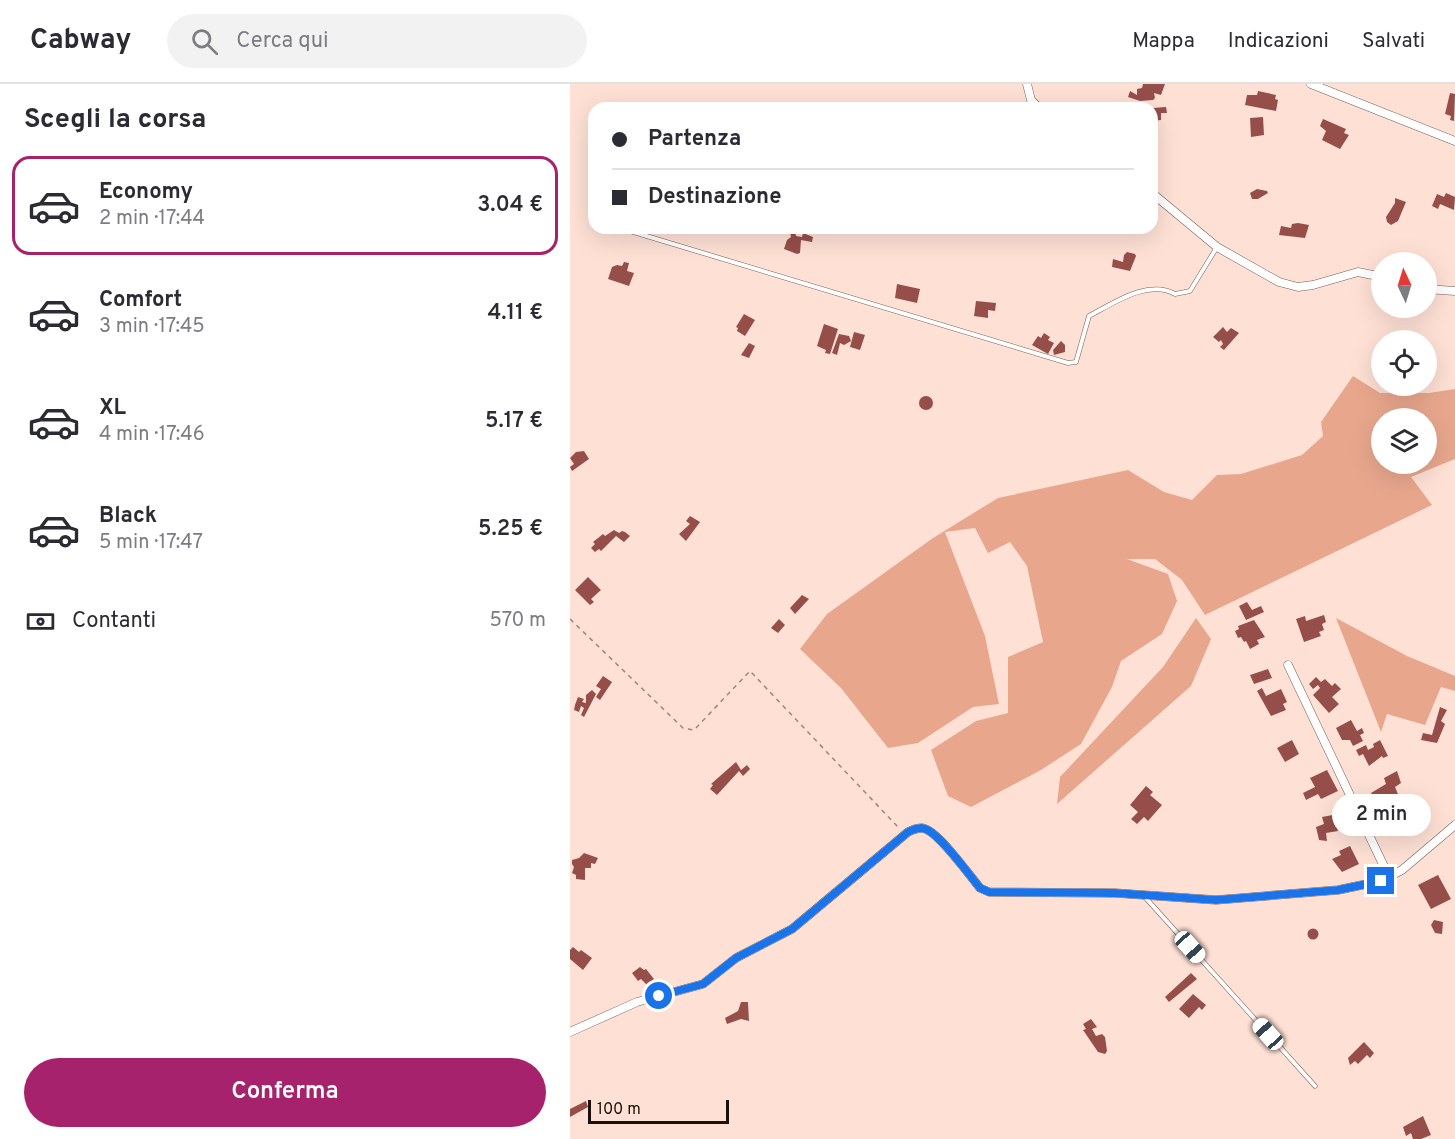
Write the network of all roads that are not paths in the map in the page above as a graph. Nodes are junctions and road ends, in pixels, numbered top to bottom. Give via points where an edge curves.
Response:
1 (1027, 84) edge
2 (1311, 84) edge
3 (1033, 102) edge
4 (1455, 141) edge
5 (1158, 198) edge
6 (640, 234) edge
7 (1217, 247) junction
8 (1371, 275) edge
9 (1437, 290) edge
10 (1455, 291) edge
11 (1288, 665) dead end
12 (1455, 825) edge
13 (1389, 877) junction
14 (1144, 895) junction
15 (570, 1032) edge
16 (1315, 1086) dead end

1 - 3 street
2 - 4 street
5 - 7 street
6 - 7 lane via 1068,363 1076,362 1089,316 1130,294 1165,289 1175,294 1190,291
7 - 8 street via 1279,282 1298,287 1358,272
9 - 10 street
11 - 13 street
12 - 13 street
13 - 14 street via 1338,890 1216,900
14 - 15 street via 989,892 980,888 934,834 923,828 905,834 792,929 736,958 703,984 637,1002
14 - 16 lane

